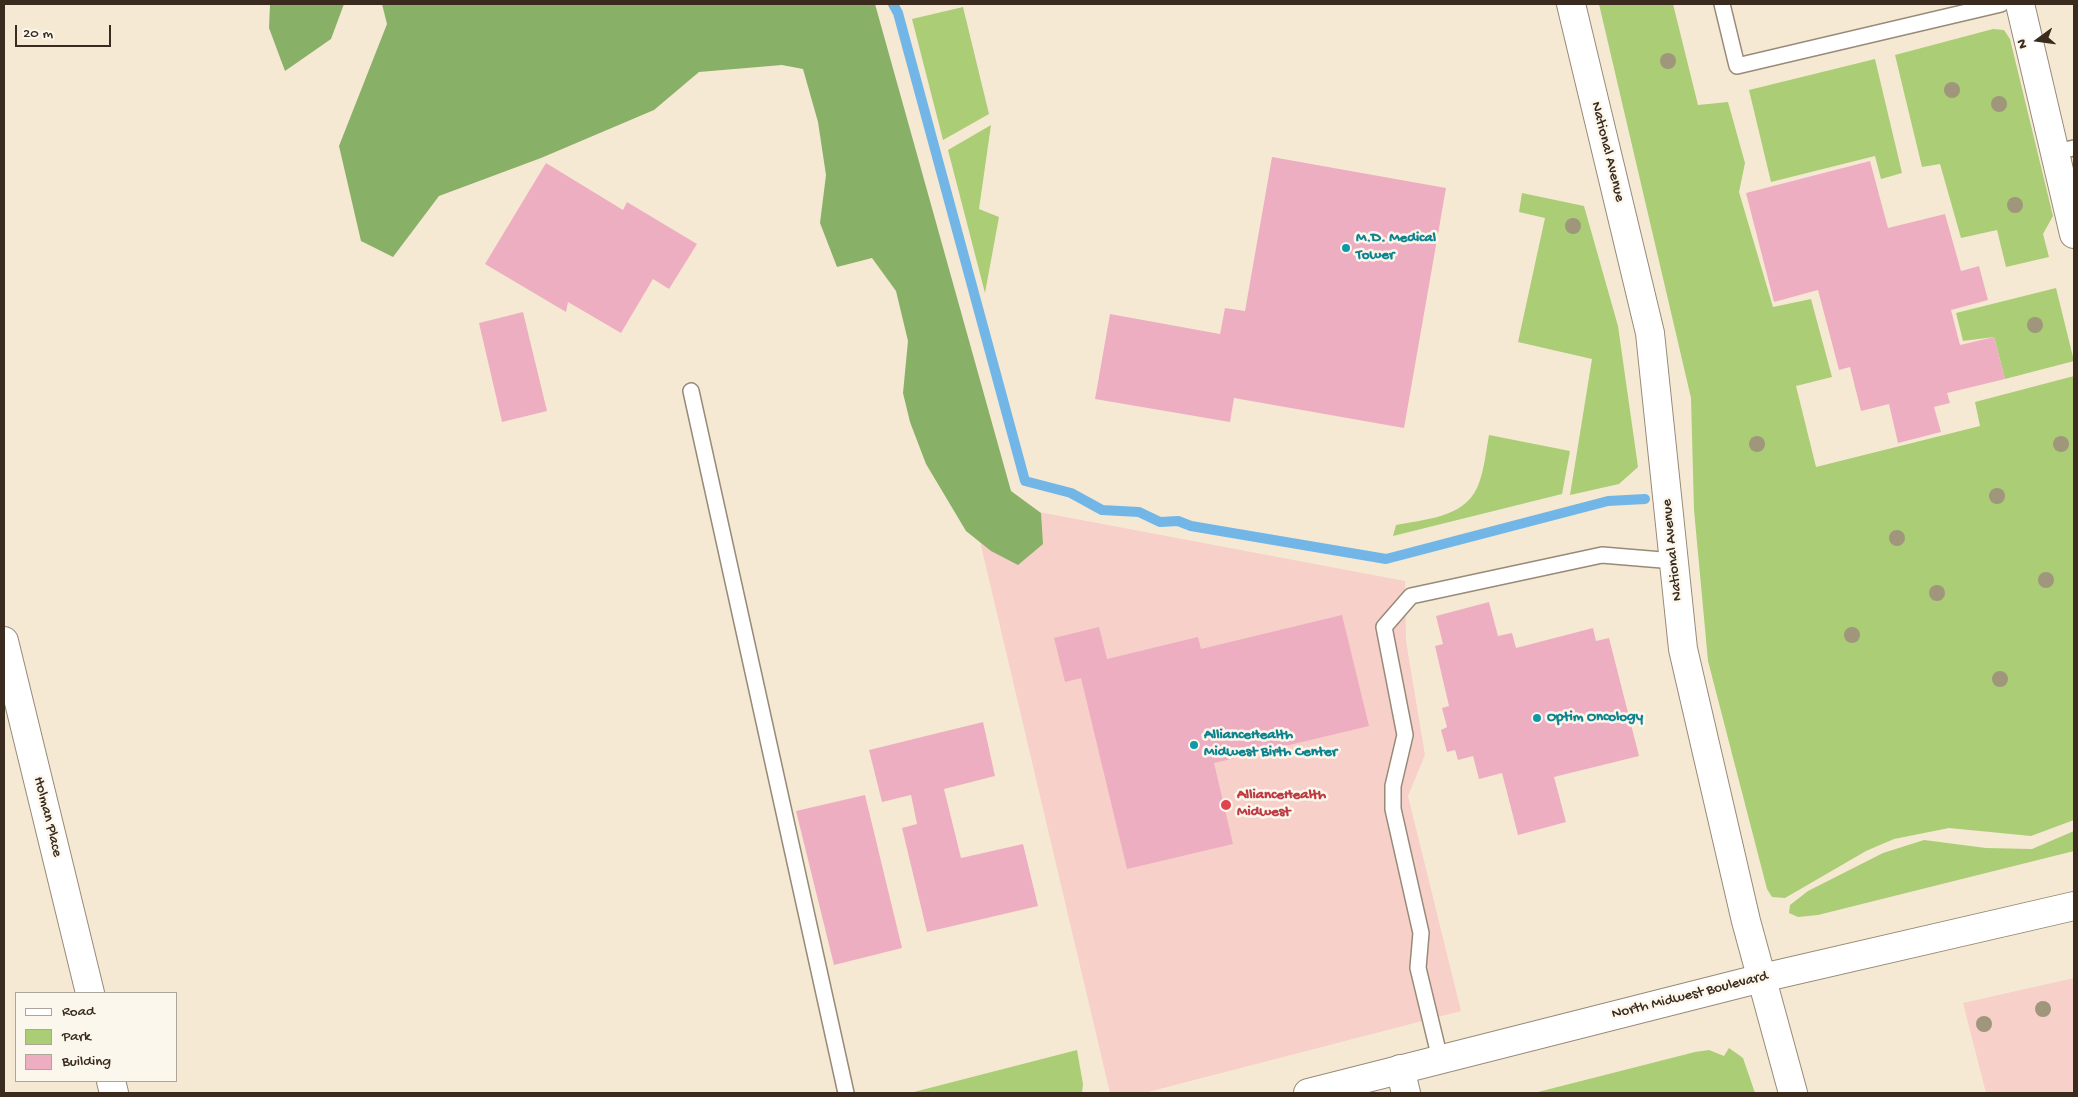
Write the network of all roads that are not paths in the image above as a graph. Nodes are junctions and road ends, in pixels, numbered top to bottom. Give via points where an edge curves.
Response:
1 (1571, 4) edge
2 (1722, 4) edge
3 (2001, 4) edge
4 (2020, 4) edge
5 (2064, 150) edge
6 (2074, 234) edge
7 (691, 391) dead end
8 (1674, 561) junction
9 (4, 641) edge
10 (2074, 906) edge
11 (1762, 978) junction
12 (90, 992) edge
13 (1440, 1059) junction
14 (1403, 1081) edge
15 (846, 1093) edge
16 (1308, 1093) edge
17 (1793, 1093) edge

1 - 8 street, National Avenue via 1650,333
2 - 3 lane via 1737,66
4 - 5 street
5 - 6 street
7 - 15 lane
8 - 11 street, National Avenue via 1683,649
8 - 13 lane via 1602,555 1411,596 1384,627 1405,736 1393,786 1393,809 1421,933 1418,968
9 - 12 street, Holman Place
10 - 11 street, North Midwest Boulevard
11 - 13 street, North Midwest Boulevard
11 - 17 street, National Avenue
13 - 14 street, North Midwest Boulevard
14 - 16 street, North Midwest Boulevard

